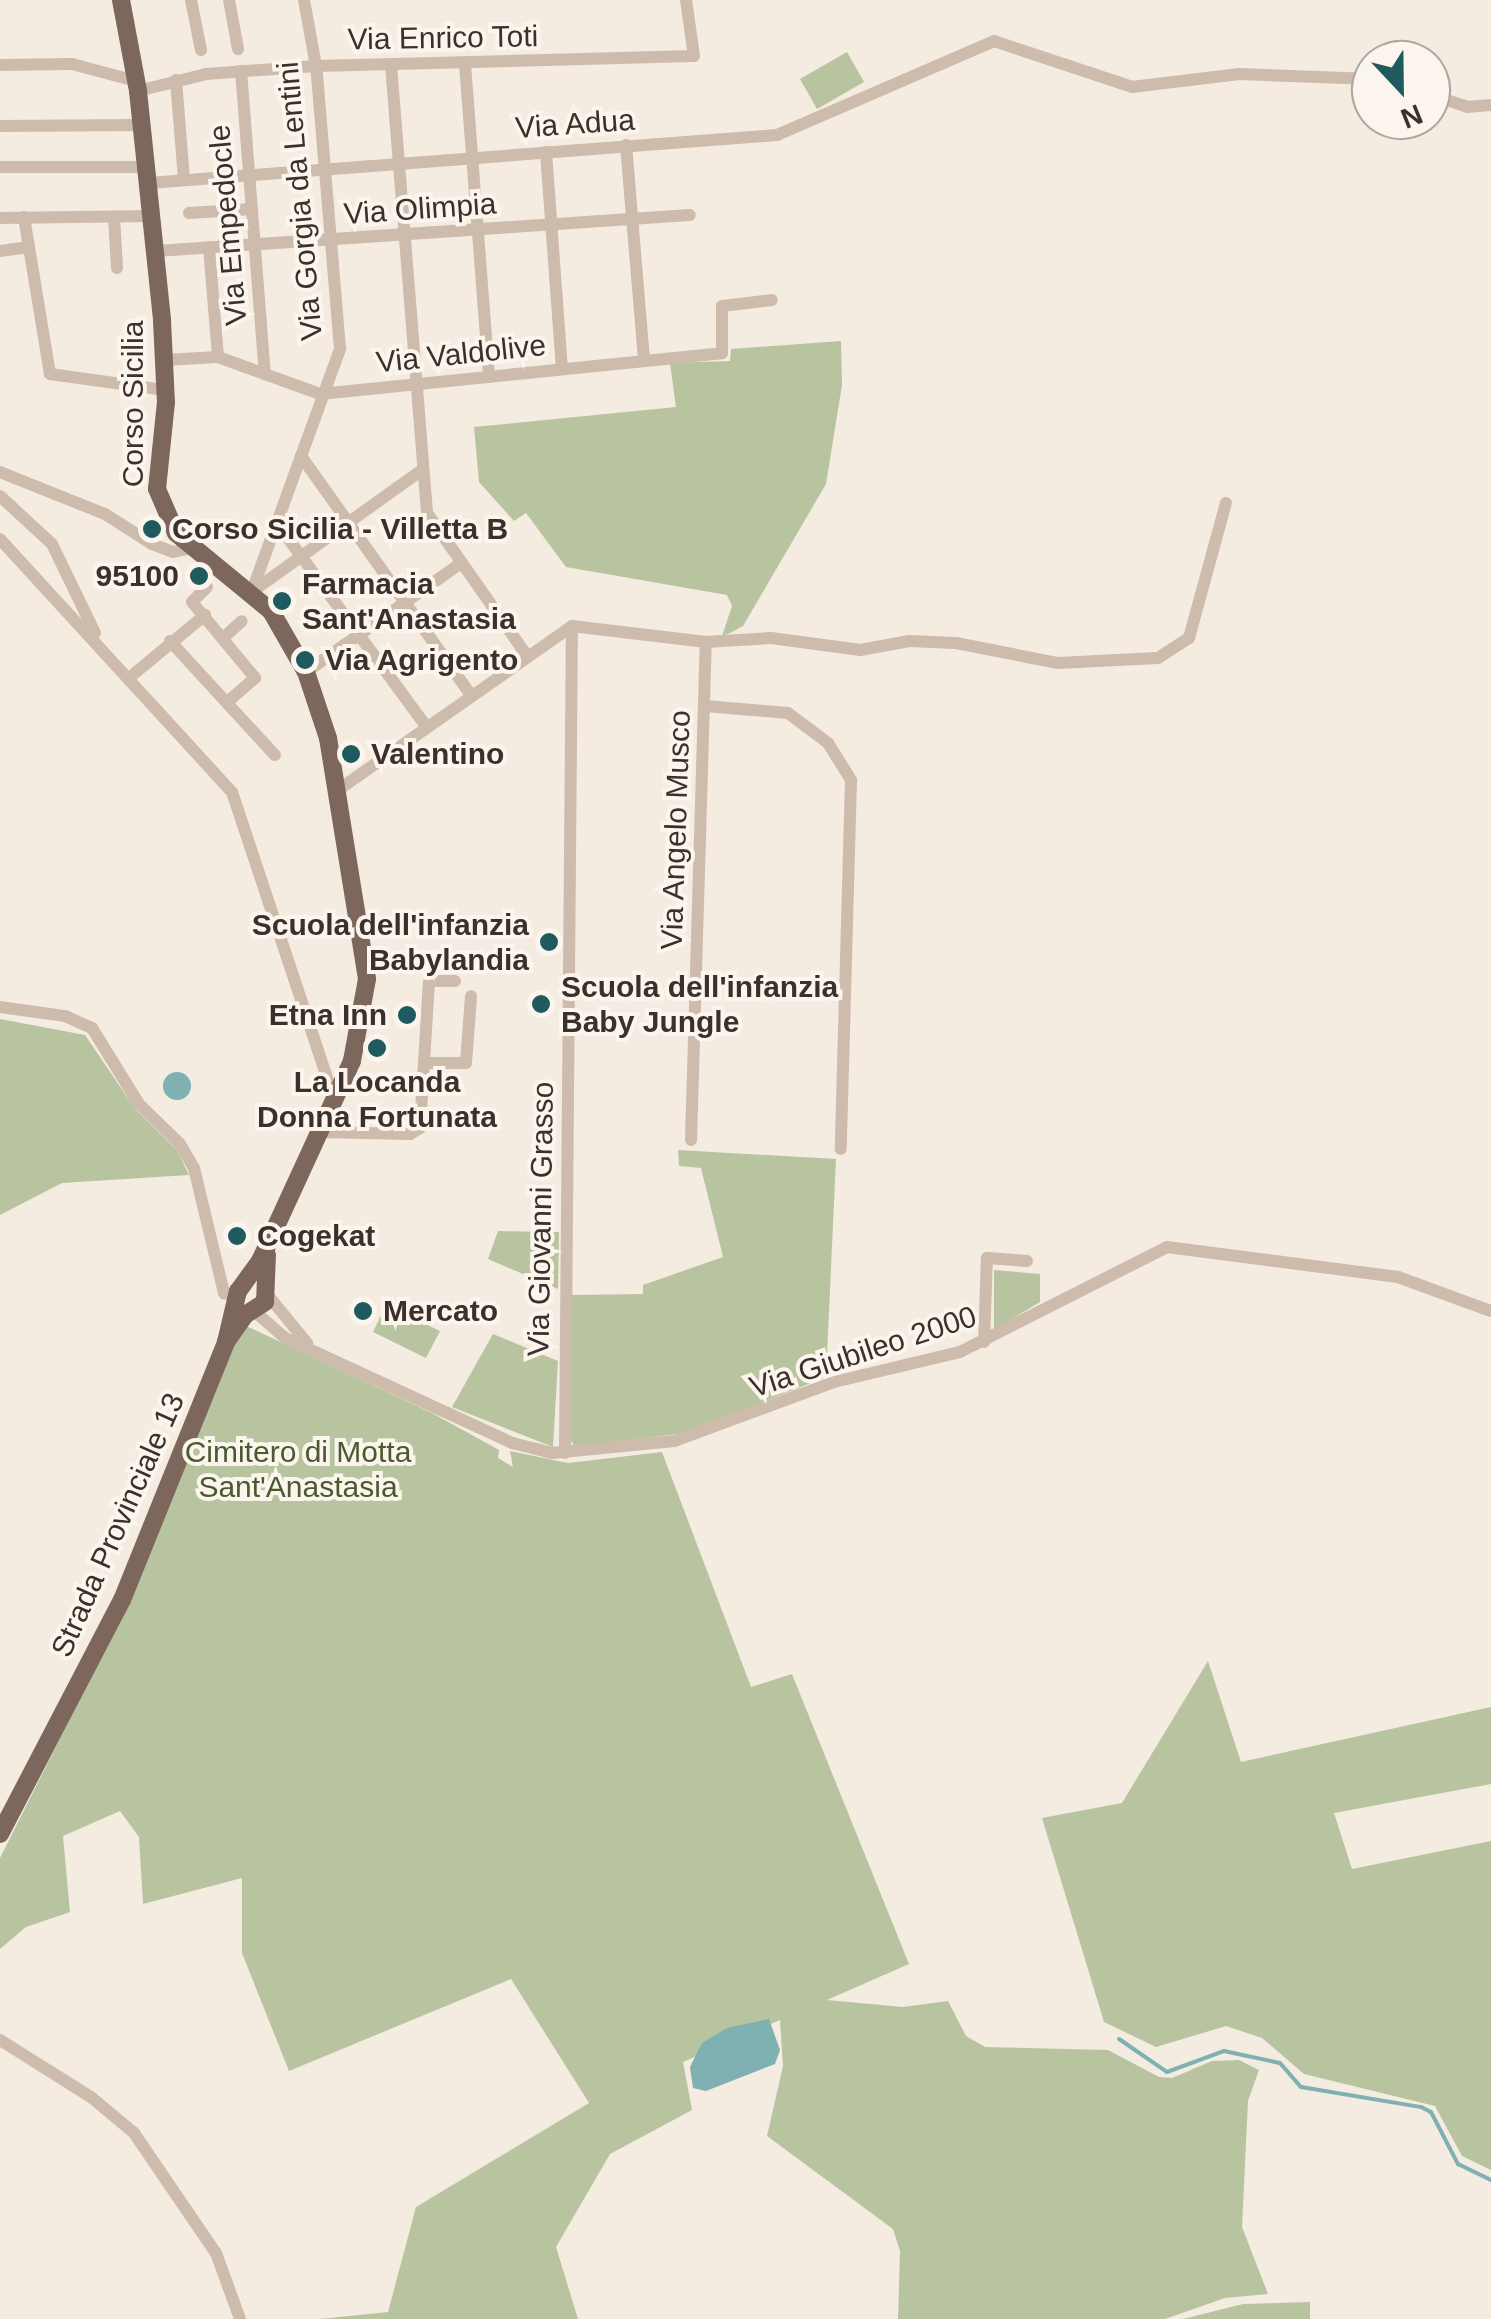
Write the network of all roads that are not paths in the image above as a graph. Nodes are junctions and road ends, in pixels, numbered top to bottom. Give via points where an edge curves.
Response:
1 (121, 0) edge
2 (191, 0) edge
3 (229, 0) edge
4 (304, 0) edge
5 (686, 0) edge
6 (238, 49) dead end
7 (201, 50) dead end
8 (465, 64) junction
9 (0, 65) edge
10 (316, 66) junction
11 (391, 66) junction
12 (241, 72) junction
13 (1351, 77) edge
14 (176, 80) junction
15 (137, 86) junction
16 (1451, 102) edge
17 (1491, 104) edge
18 (142, 125) junction
19 (0, 126) edge
20 (626, 144) junction
21 (546, 152) junction
22 (472, 156) junction
23 (398, 162) junction
24 (0, 167) edge
25 (324, 168) junction
26 (148, 175) junction
27 (250, 175) junction
28 (184, 180) junction
29 (252, 209) junction
30 (189, 212) dead end
31 (690, 215) dead end
32 (114, 216) junction
33 (152, 216) junction
34 (0, 218) edge
35 (24, 218) junction
36 (633, 218) junction
37 (552, 224) junction
38 (478, 230) junction
39 (403, 234) junction
40 (330, 240) junction
41 (255, 242) junction
42 (29, 247) junction
43 (208, 247) junction
44 (0, 251) edge
45 (156, 252) junction
46 (117, 268) dead end
47 (772, 300) dead end
48 (218, 357) junction
49 (644, 358) junction
50 (164, 360) junction
51 (562, 368) junction
52 (265, 374) junction
53 (489, 376) junction
54 (415, 384) junction
55 (166, 390) junction
56 (320, 394) junction
57 (301, 456) junction
58 (422, 470) junction
59 (0, 472) edge
60 (0, 496) edge
61 (1226, 503) dead end
62 (349, 523) junction
63 (279, 526) junction
64 (0, 539) edge
65 (192, 548) junction
66 (303, 557) junction
67 (461, 562) junction
68 (207, 587) dead end
69 (78, 590) junction
70 (252, 591) junction
71 (406, 602) junction
72 (66, 607) junction
73 (205, 615) junction
74 (242, 622) dead end
75 (572, 626) junction
76 (360, 634) junction
77 (223, 638) junction
78 (98, 640) junction
79 (170, 641) junction
80 (706, 642) junction
81 (526, 656) junction
82 (306, 672) junction
83 (129, 678) junction
84 (471, 695) junction
85 (227, 702) junction
86 (704, 706) junction
87 (426, 726) junction
88 (275, 755) dead end
89 (338, 790) junction
90 (455, 981) dead end
91 (472, 996) dead end
92 (0, 1007) edge
93 (428, 1063) junction
94 (334, 1099) junction
95 (318, 1132) junction
96 (692, 1140) dead end
97 (841, 1149) dead end
98 (270, 1240) junction
99 (1026, 1261) dead end
100 (265, 1291) junction
101 (242, 1299) junction
102 (1491, 1311) edge
103 (984, 1342) junction
104 (309, 1344) junction
105 (217, 1364) junction
106 (565, 1453) junction
107 (0, 1834) edge
108 (0, 2040) edge
109 (240, 2319) edge

1 - 15 main road, Corso Sicilia
2 - 7 street
3 - 6 street
4 - 10 street, Via Gorgia da Lentini
5 - 8 street, Via Enrico Toti via 694,56
8 - 11 street, Via Enrico Toti
8 - 22 street
9 - 15 street via 72,64
10 - 11 street, Via Enrico Toti
10 - 12 street, Via Enrico Toti
10 - 25 street, Via Gorgia da Lentini
11 - 23 street
12 - 14 street, Via Enrico Toti
12 - 27 street, Via Empedocle
13 - 20 street, Via Adua via 1238,74 1132,87 1018,44 984,44 863,93 823,120 777,134
14 - 15 street, Via Enrico Toti
14 - 28 street
15 - 18 main road, Corso Sicilia
16 - 17 street
18 - 19 street
18 - 26 main road, Corso Sicilia
20 - 21 street, Via Adua
20 - 36 street
21 - 22 street, Via Adua
21 - 37 street
22 - 23 street, Via Adua
22 - 38 street
23 - 25 street, Via Adua
23 - 39 street
24 - 26 street, Via Adua
25 - 27 street, Via Adua
25 - 40 street, Via Gorgia da Lentini
26 - 28 street, Via Adua
26 - 33 main road, Corso Sicilia
27 - 28 street, Via Adua
27 - 29 street, Via Empedocle
29 - 30 street
29 - 41 street, Via Empedocle
31 - 36 street, Via Olimpia
32 - 33 street
32 - 35 street
32 - 46 street
33 - 45 main road, Corso Sicilia
34 - 35 street
35 - 42 street
36 - 37 street, Via Olimpia
36 - 49 street
37 - 38 street, Via Olimpia
37 - 51 street
38 - 39 street, Via Olimpia
38 - 53 street
39 - 40 street, Via Olimpia
39 - 54 street
40 - 41 street, Via Olimpia
40 - 56 street, Via Gorgia da Lentini via 340,349
41 - 43 street, Via Olimpia
41 - 52 street, Via Empedocle
42 - 44 street
42 - 55 street via 50,374
43 - 45 street, Via Olimpia
43 - 48 street
45 - 50 main road, Corso Sicilia
47 - 49 street, Via Valdolive via 722,306 722,354
48 - 50 street, Via Valdolive
48 - 52 street, Via Valdolive
49 - 51 street, Via Valdolive
50 - 55 main road, Corso Sicilia
51 - 53 street, Via Valdolive
52 - 56 street, Via Valdolive
53 - 54 street, Via Valdolive
54 - 56 street, Via Valdolive
54 - 58 street
55 - 65 main road, Corso Sicilia via 158,489 168,519
56 - 57 street, Via Gorgia da Lentini
57 - 62 street
57 - 63 street, Via Gorgia da Lentini
58 - 62 street
58 - 67 street via 427,513
59 - 65 street via 104,514 152,544 173,552
60 - 69 street via 52,544
61 - 80 street via 1190,638 1158,658 1102,665 956,643 909,641 860,650 771,638
62 - 66 street
62 - 71 street
63 - 66 street
63 - 70 street, Via Gorgia da Lentini
64 - 72 street
65 - 70 main road, Corso Sicilia
66 - 70 street
66 - 76 street
67 - 71 street
67 - 81 street
68 - 73 street via 192,602
69 - 72 street
69 - 78 street
70 - 82 main road, Corso Sicilia
71 - 76 street
71 - 84 street
72 - 78 street
73 - 77 street
73 - 79 street
74 - 77 street
75 - 80 street
75 - 81 street
75 - 106 street, Via Giovanni Grasso
76 - 82 street
76 - 87 street
77 - 85 street via 255,678
78 - 83 street
79 - 83 street
79 - 85 street
80 - 86 street, Via Angelo Musco
81 - 84 street
82 - 89 main road, Corso Sicilia
83 - 94 street via 239,808
84 - 87 street
85 - 88 street
86 - 96 street, Via Angelo Musco
86 - 97 street via 788,714 828,742 850,780
87 - 89 street
89 - 94 main road, Corso Sicilia via 367,993 361,1036
90 - 93 street via 430,981
91 - 93 street via 466,1063
92 - 101 street via 66,1016 92,1028 138,1104 180,1144 194,1168
93 - 95 street via 420,1128 410,1134
94 - 95 main road
95 - 98 main road
98 - 100 main road
98 - 101 main road
99 - 103 street via 987,1258
100 - 101 main road via 265,1302
100 - 104 street
101 - 104 street, Via Giubileo 2000 via 285,1338
101 - 105 street
101 - 105 main road, Strada Provinciale 13
102 - 103 street, Via Giubileo 2000 via 1398,1277 1167,1246
103 - 106 street, Via Giubileo 2000 via 834,1382 674,1441
104 - 106 street, Via Giubileo 2000 via 512,1444
105 - 107 main road, Strada Provinciale 13 via 122,1600
108 - 109 street via 91,2096 134,2133 216,2253

